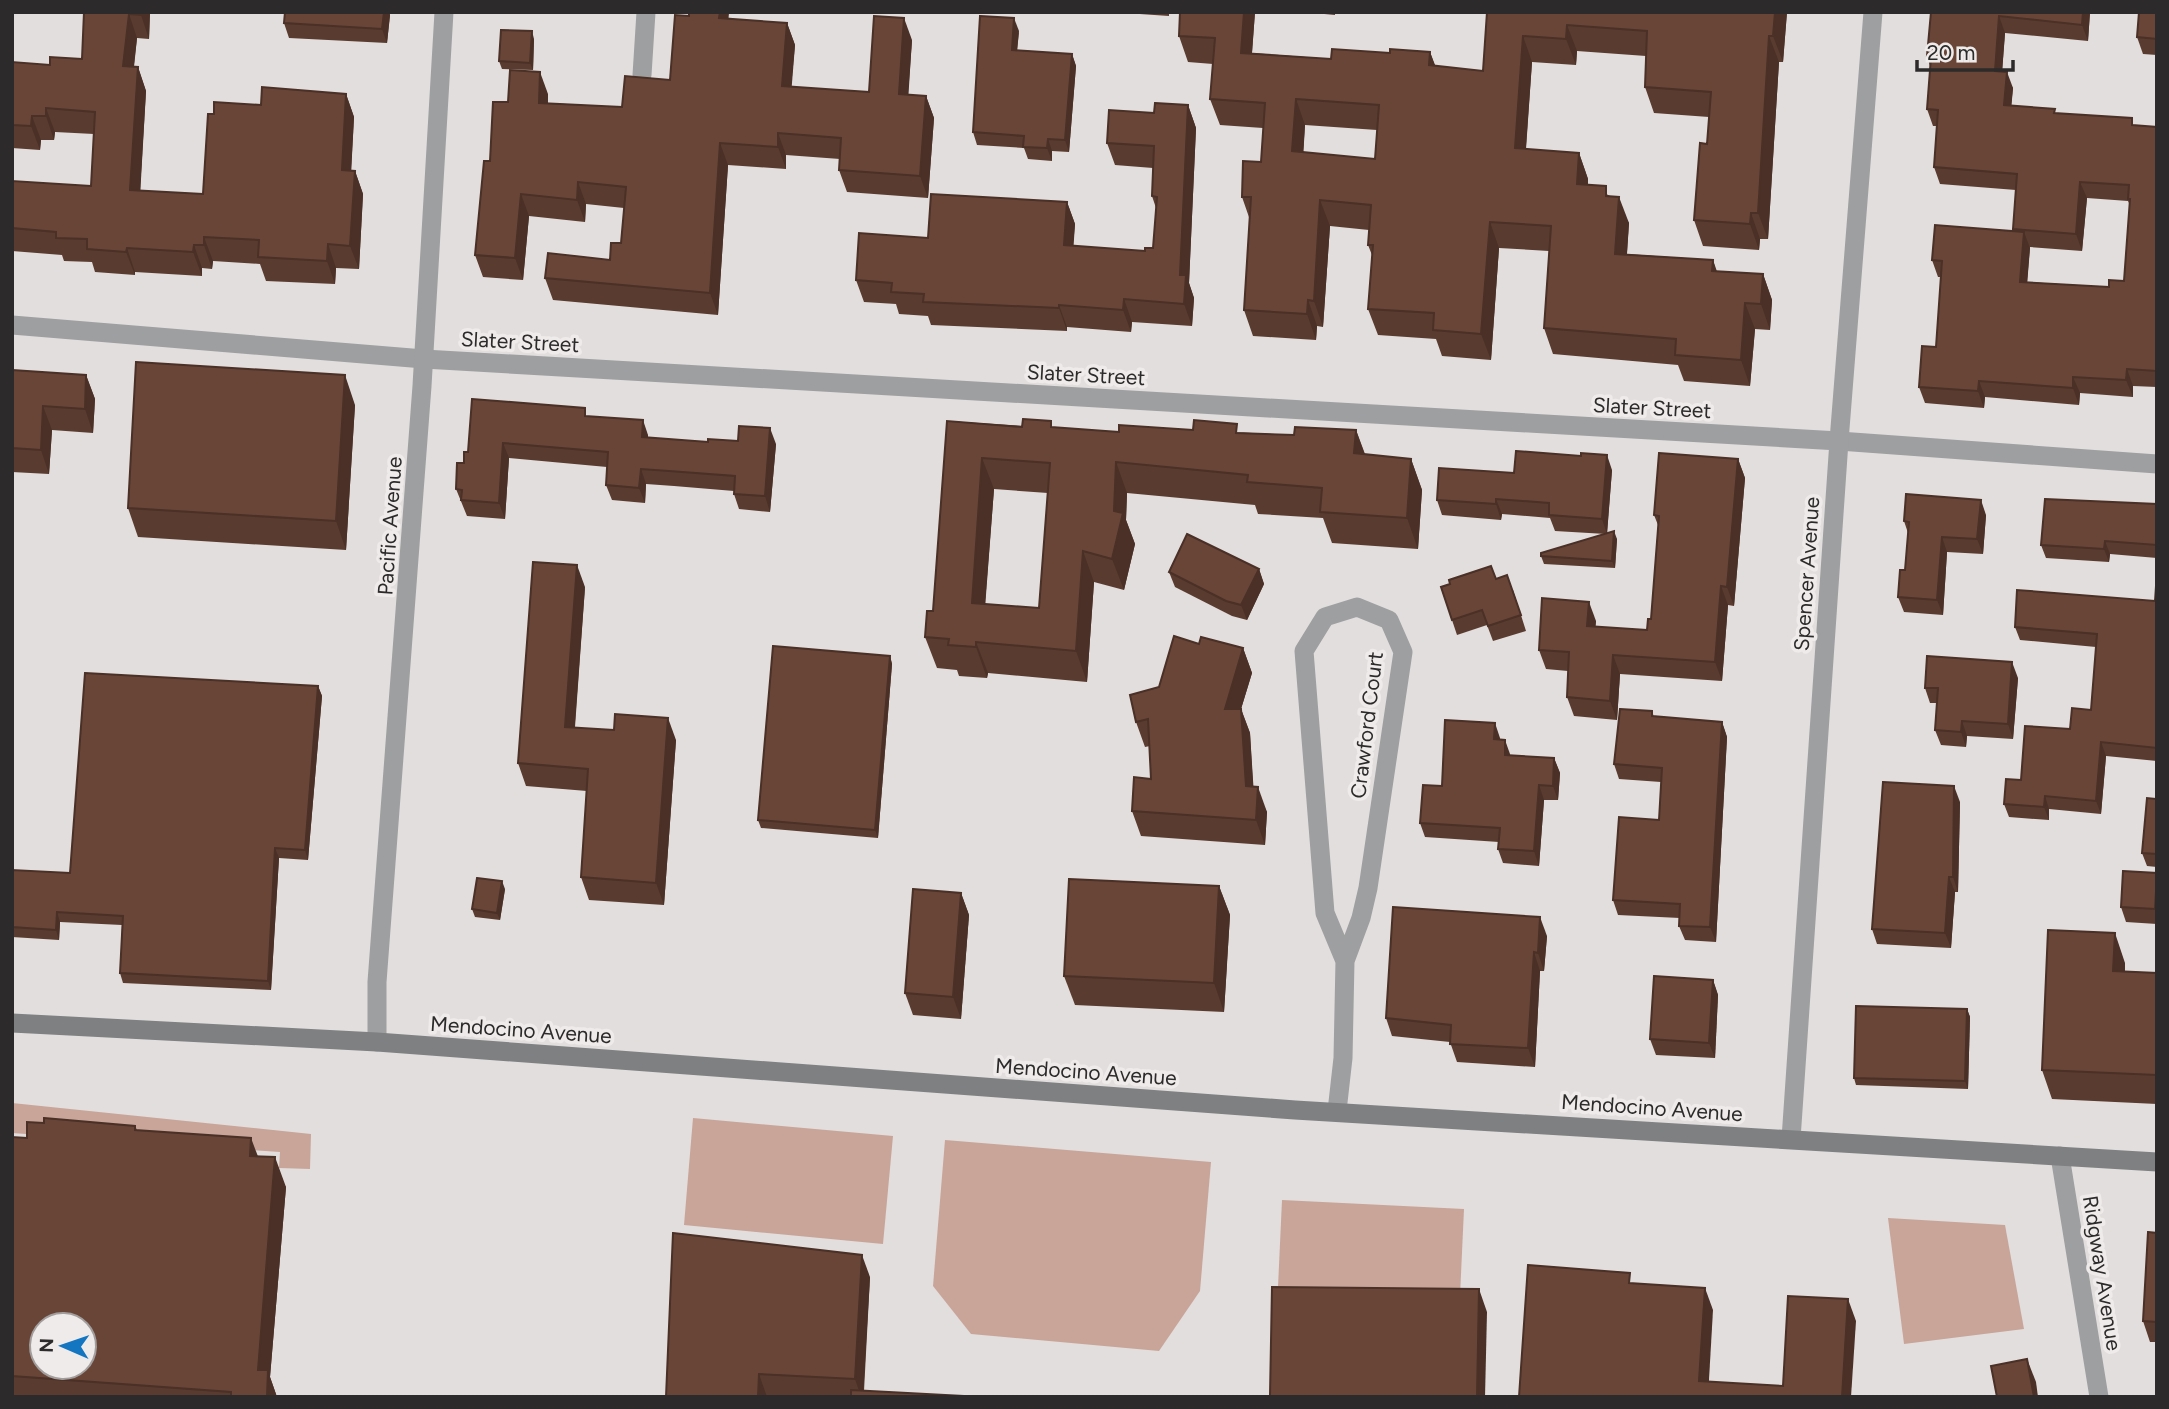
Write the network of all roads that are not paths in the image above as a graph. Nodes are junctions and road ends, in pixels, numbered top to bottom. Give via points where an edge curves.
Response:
1 (444, 12) edge
2 (646, 12) edge
3 (1873, 12) edge
4 (642, 75) edge
5 (12, 325) edge
6 (424, 359) junction
7 (1839, 441) junction
8 (2157, 464) edge
9 (1345, 961) junction
10 (12, 1023) edge
11 (377, 1042) junction
12 (1337, 1111) junction
13 (1791, 1139) junction
14 (2060, 1156) junction
15 (2157, 1162) edge
16 (2099, 1397) edge

1 - 6 street, Pacific Avenue
2 - 4 street
3 - 7 street, Spencer Avenue
5 - 6 street, Slater Street
6 - 7 street, Slater Street
6 - 11 street, Pacific Avenue via 377,982
7 - 8 street, Slater Street
7 - 13 street, Spencer Avenue
9 - 9 street, Crawford Court via 1368,888 1403,652 1390,620 1357,607 1325,617 1304,651 1325,913
9 - 12 street, Crawford Court
10 - 11 main road, Mendocino Avenue
11 - 12 main road, Mendocino Avenue
12 - 13 main road, Mendocino Avenue
13 - 14 main road, Mendocino Avenue
14 - 15 main road, Mendocino Avenue
14 - 16 street, Ridgway Avenue

